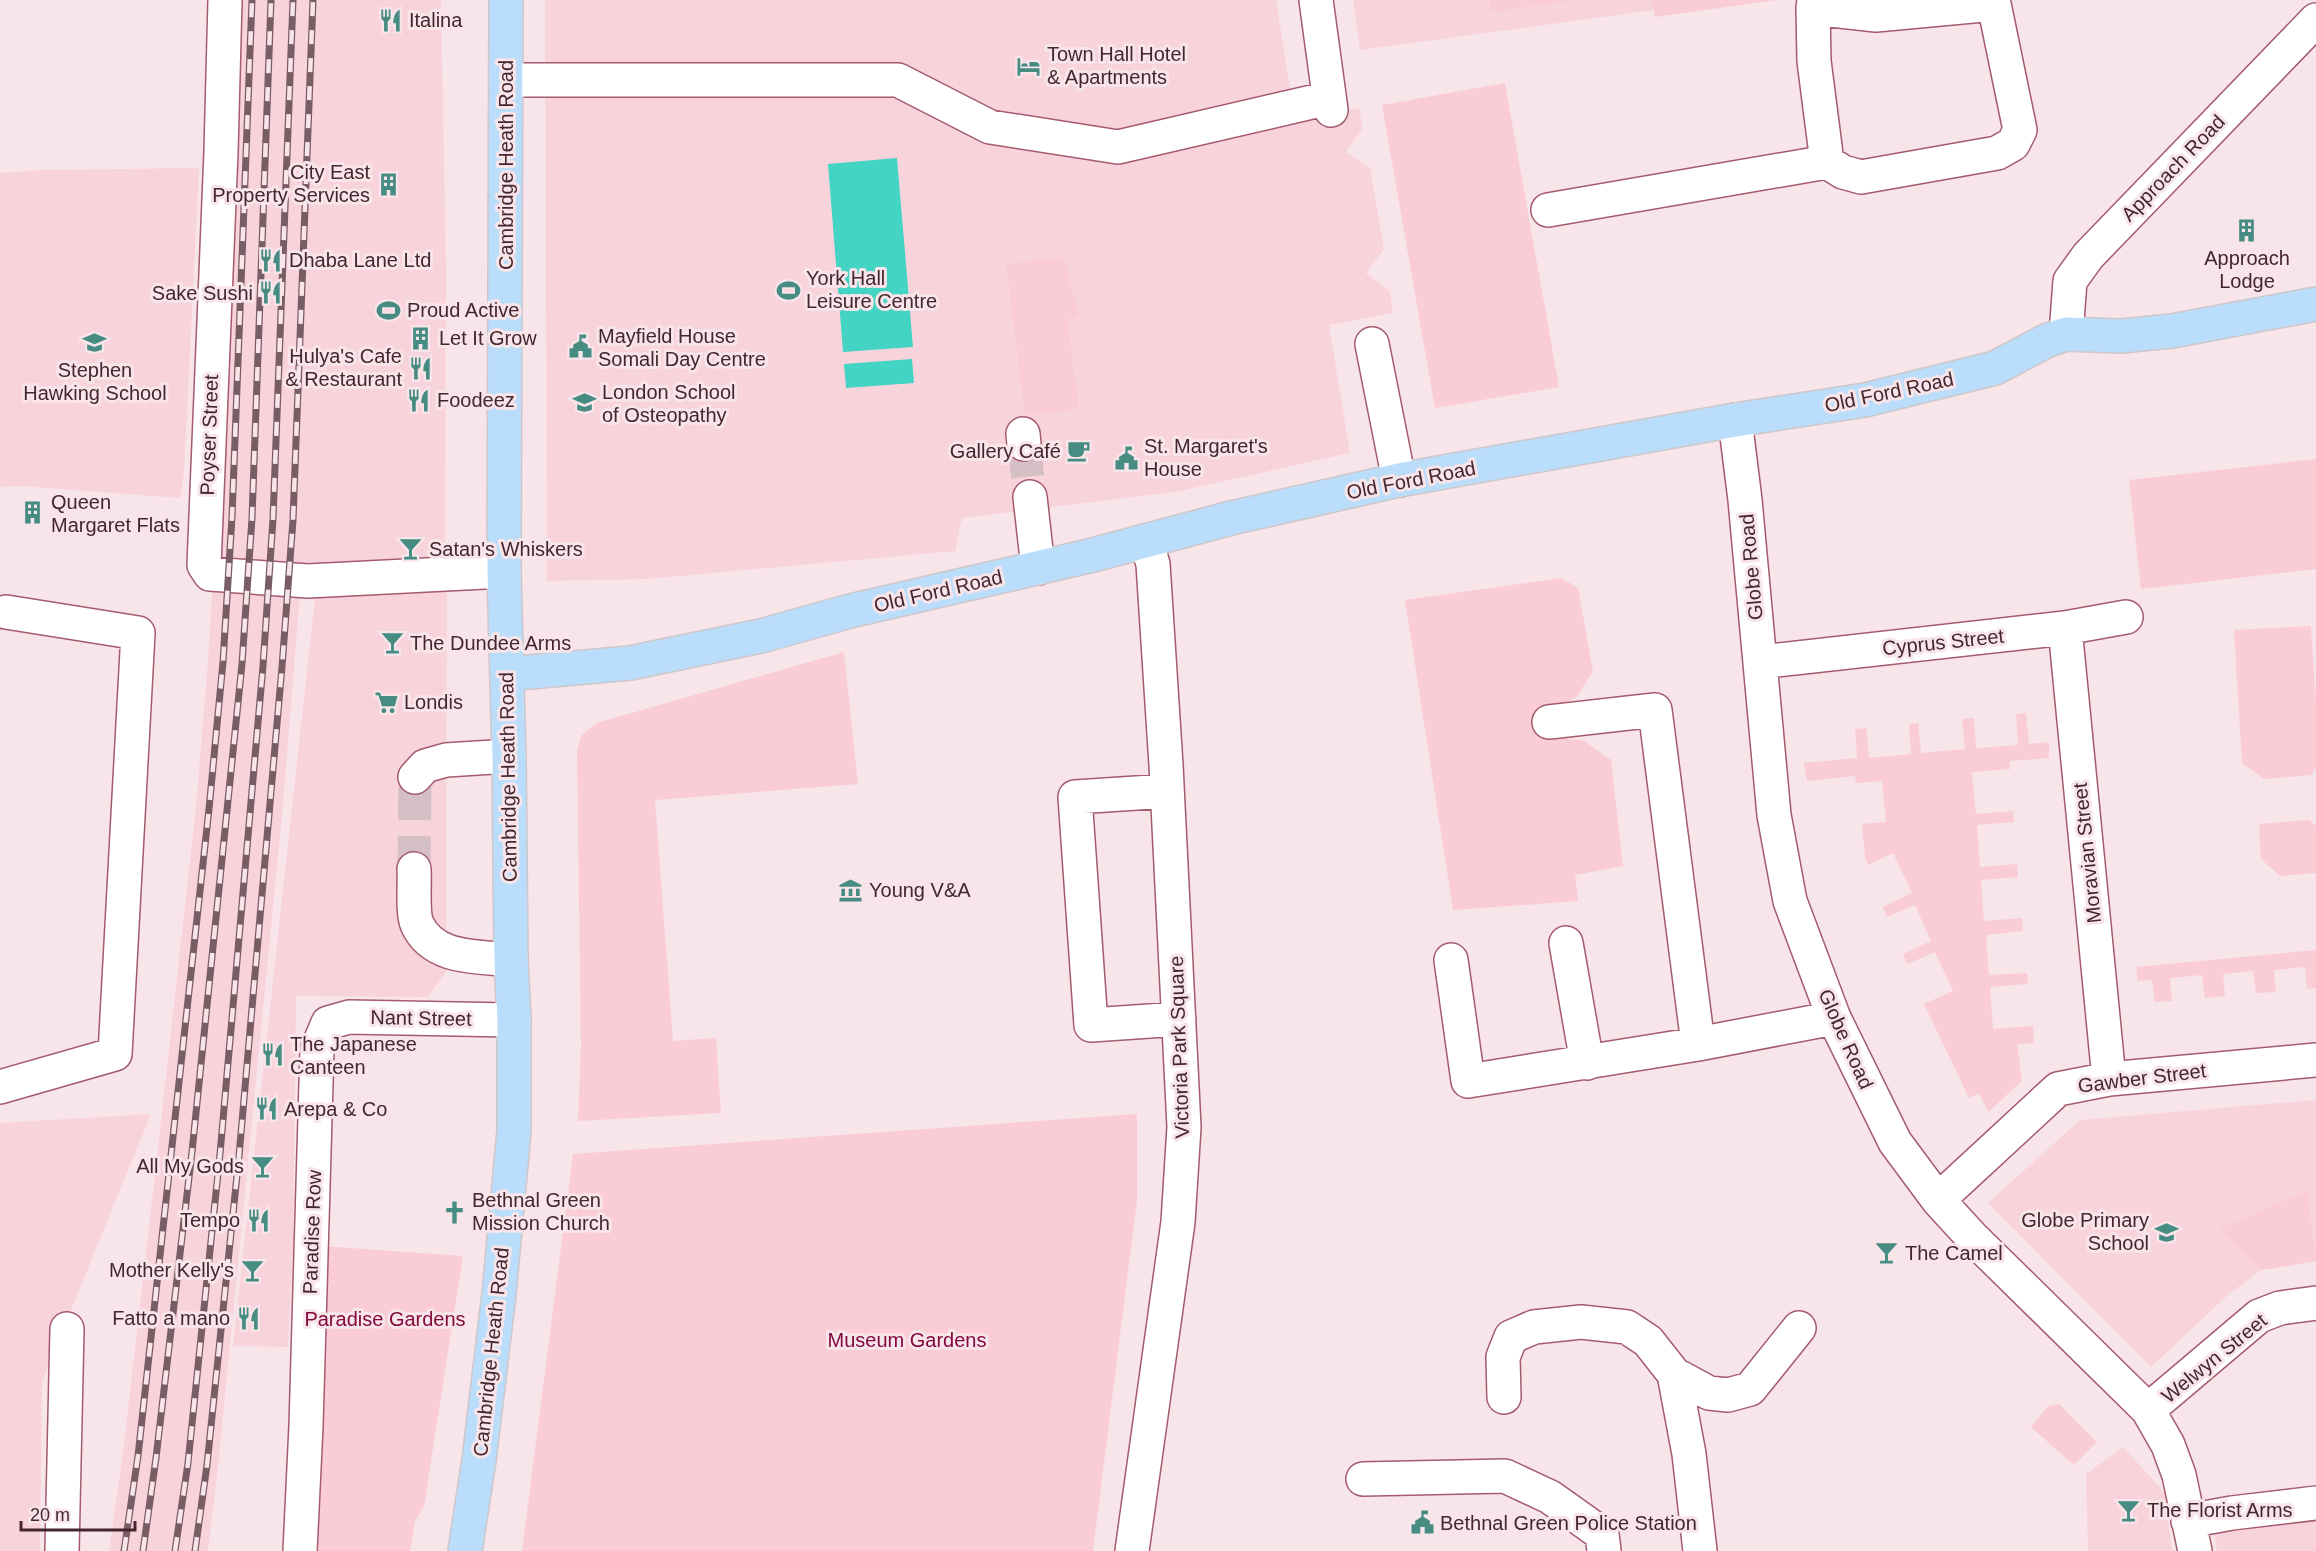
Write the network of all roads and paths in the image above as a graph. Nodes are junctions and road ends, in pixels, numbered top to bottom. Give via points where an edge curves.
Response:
1 (225, 0) edge
2 (506, 0) edge
3 (1316, 0) edge
4 (1813, 4) edge
5 (2316, 20) edge
6 (506, 81) junction
7 (1827, 162) junction
8 (1548, 210) dead end
9 (2316, 304) edge
10 (2066, 334) junction
11 (1372, 344) dead end
12 (1735, 420) junction
13 (1399, 480) junction
14 (1030, 497) tunnel mouth
15 (1146, 541) junction
16 (1038, 568) junction
17 (504, 571) junction
18 (6, 612) dead end
19 (2126, 617) dead end
20 (2065, 628) junction
21 (1760, 662) junction
22 (507, 674) junction
23 (1549, 722) dead end
24 (510, 756) junction
25 (415, 777) dead end
26 (1167, 791) junction
27 (414, 869) tunnel mouth
28 (1566, 943) dead end
29 (511, 960) junction
30 (1451, 960) dead end
31 (1834, 1018) junction
32 (1179, 1019) junction
33 (514, 1020) junction
34 (328, 1023) joint
35 (1698, 1044) junction
36 (2316, 1060) edge
37 (1587, 1063) junction
38 (2109, 1079) junction
39 (0, 1087) edge
40 (1938, 1200) junction
41 (2316, 1303) edge
42 (1799, 1328) dead end
43 (67, 1329) dead end
44 (1674, 1374) junction
45 (1504, 1397) dead end
46 (2148, 1410) junction
47 (1364, 1479) dead end
48 (2316, 1503) edge
49 (2192, 1536) edge
50 (62, 1551) edge
51 (300, 1551) edge
52 (465, 1551) edge
53 (1132, 1551) edge
54 (1604, 1551) edge
55 (1700, 1551) edge

1 - 17 street, Poyser Street via 204,565 210,574 308,581
2 - 6 main road, Cambridge Heath Road
3 - 6 street via 1330,104 1118,147 990,127 898,80
4 - 7 street via 1814,61
4 - 7 street via 1876,15 1994,4 2020,130 2013,144 1997,153 1861,177
5 - 10 street, Approach Road via 2088,256 2070,281
6 - 17 main road, Cambridge Heath Road
7 - 8 street
9 - 10 main road, Old Ford Road via 2172,331 2121,336
10 - 12 main road, Old Ford Road via 1995,368 1865,400
11 - 13 street
12 - 13 main road, Old Ford Road
12 - 21 street, Globe Road
13 - 15 main road, Old Ford Road
14 - 16 street
15 - 16 main road, Old Ford Road
15 - 26 street, Victoria Park Square via 1153,564
16 - 22 main road, Old Ford Road via 850,611 761,636 638,661
17 - 22 main road, Cambridge Heath Road
18 - 39 street via 138,633 115,1054
19 - 20 street, Cyprus Street
20 - 21 street, Cyprus Street
20 - 38 street, Moravian Street
21 - 31 street, Globe Road via 1774,814 1790,901
22 - 24 main road, Cambridge Heath Road
23 - 35 street via 1655,710
24 - 25 street via 446,760 425,766
24 - 29 main road, Cambridge Heath Road
26 - 32 street, Victoria Park Square
26 - 32 street via 1075,797 1091,1025
27 - 29 street via 416,923 430,943 447,952
28 - 37 street
29 - 33 main road, Cambridge Heath Road
30 - 37 street via 1468,1081
31 - 35 street
31 - 40 street, Globe Road via 1895,1142
32 - 53 street, Victoria Park Square via 1184,1127 1179,1212
33 - 34 street, Nant Street via 350,1017
33 - 52 main road, Cambridge Heath Road via 513,1140 499,1294
34 - 51 street, Paradise Row via 317,1049
35 - 37 street
36 - 38 street, Gawber Street
38 - 40 street, Gawber Street via 2058,1089
40 - 46 street, Globe Road
41 - 46 street, Welwyn Street via 2280,1308 2259,1316
42 - 44 street via 1750,1389 1728,1395 1709,1393
43 - 50 street
44 - 45 street via 1648,1341 1627,1327 1581,1322 1534,1327 1511,1337 1503,1357
44 - 55 street via 1689,1454
46 - 49 street, Globe Road via 2180,1475
47 - 54 street via 1505,1476 1550,1497 1602,1534
48 - 49 street via 2232,1513

